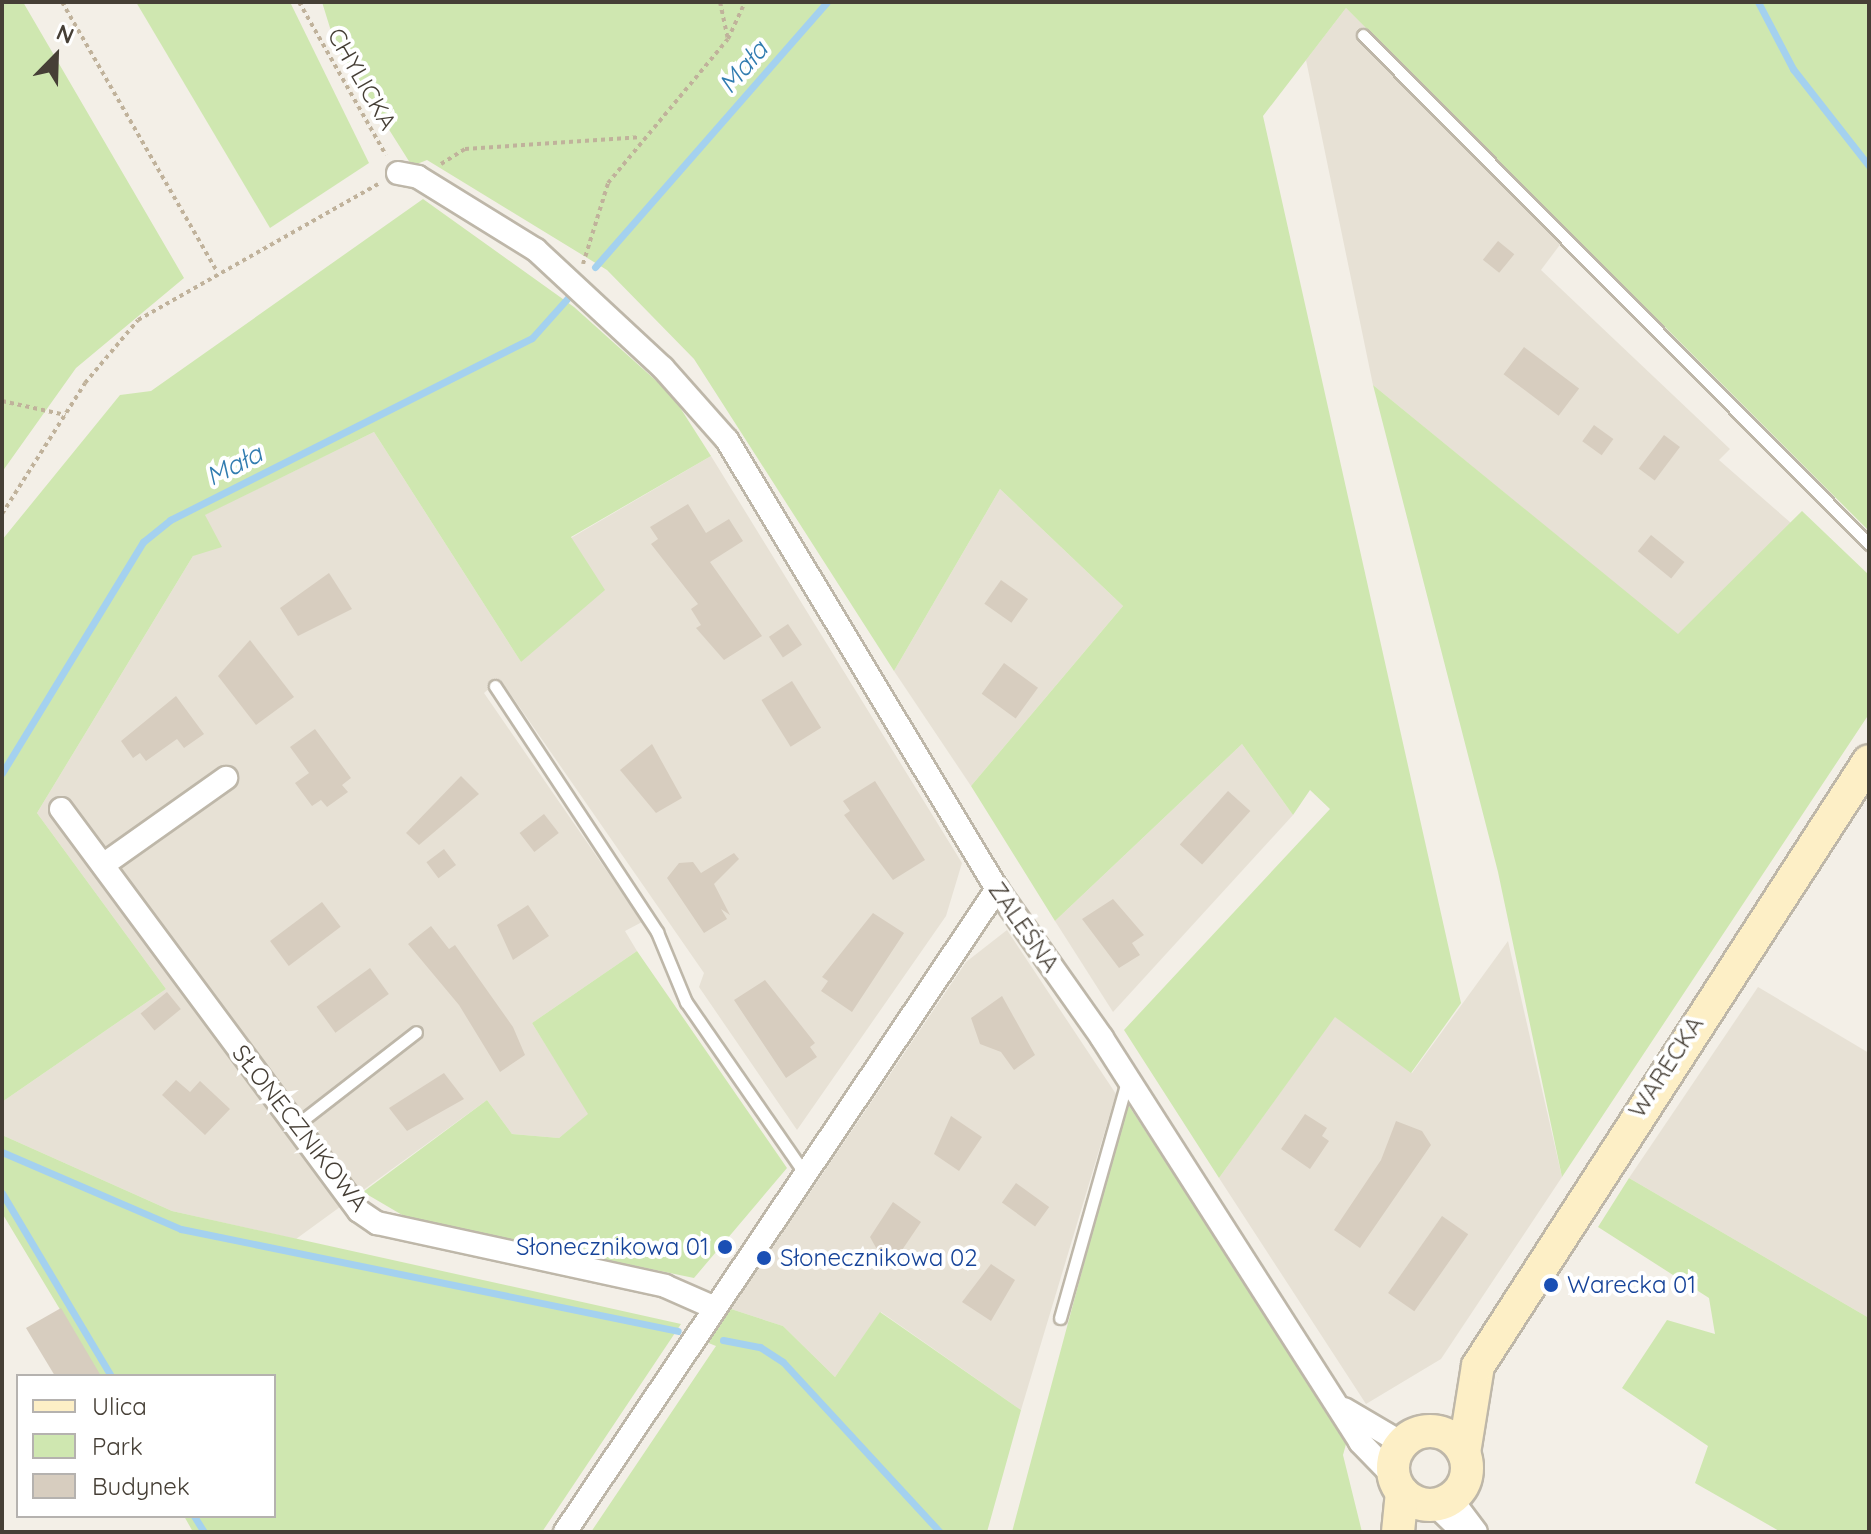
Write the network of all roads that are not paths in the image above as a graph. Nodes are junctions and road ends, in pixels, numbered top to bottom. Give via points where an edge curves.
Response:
1 (1363, 35) dead end
2 (408, 175) road end
3 (1869, 544) edge
4 (495, 686) dead end
5 (1869, 761) edge
6 (226, 778) dead end
7 (61, 809) dead end
8 (103, 865) junction
9 (997, 889) junction
10 (416, 1032) dead end
11 (1127, 1081) junction
12 (295, 1126) junction
13 (806, 1175) junction
14 (715, 1308) junction
15 (1060, 1318) dead end
16 (1472, 1379) junction
17 (1336, 1403) junction
18 (1414, 1437) junction
19 (1464, 1453) junction
20 (1421, 1502) edge
21 (565, 1532) edge
22 (1398, 1532) edge
23 (1465, 1532) edge
24 (1476, 1532) edge

1 - 3 lane
2 - 9 street, ZALEŚNA via 536,250 727,440
4 - 13 lane via 657,932 686,1002
5 - 16 street, WARECKA
6 - 8 street
7 - 8 street, SŁONECZNIKOWA
8 - 12 street, SŁONECZNIKOWA
9 - 11 street, ZALEŚNA
9 - 13 street
10 - 12 lane
11 - 15 lane
11 - 17 street, ZALEŚNA
12 - 14 street, SŁONECZNIKOWA via 350,1201 377,1223 665,1286
13 - 14 street
14 - 21 street
16 - 18 street, WARECKA
16 - 19 street, WARECKA
17 - 18 street, ZALEŚNA
17 - 20 street, ZALEŚNA
18 - 19 street via 1444,1433
18 - 20 street
19 - 20 street, WARECKA via 1467,1473
20 - 22 street
20 - 23 street, ZALEŚNA
20 - 24 street, ZALEŚNA

